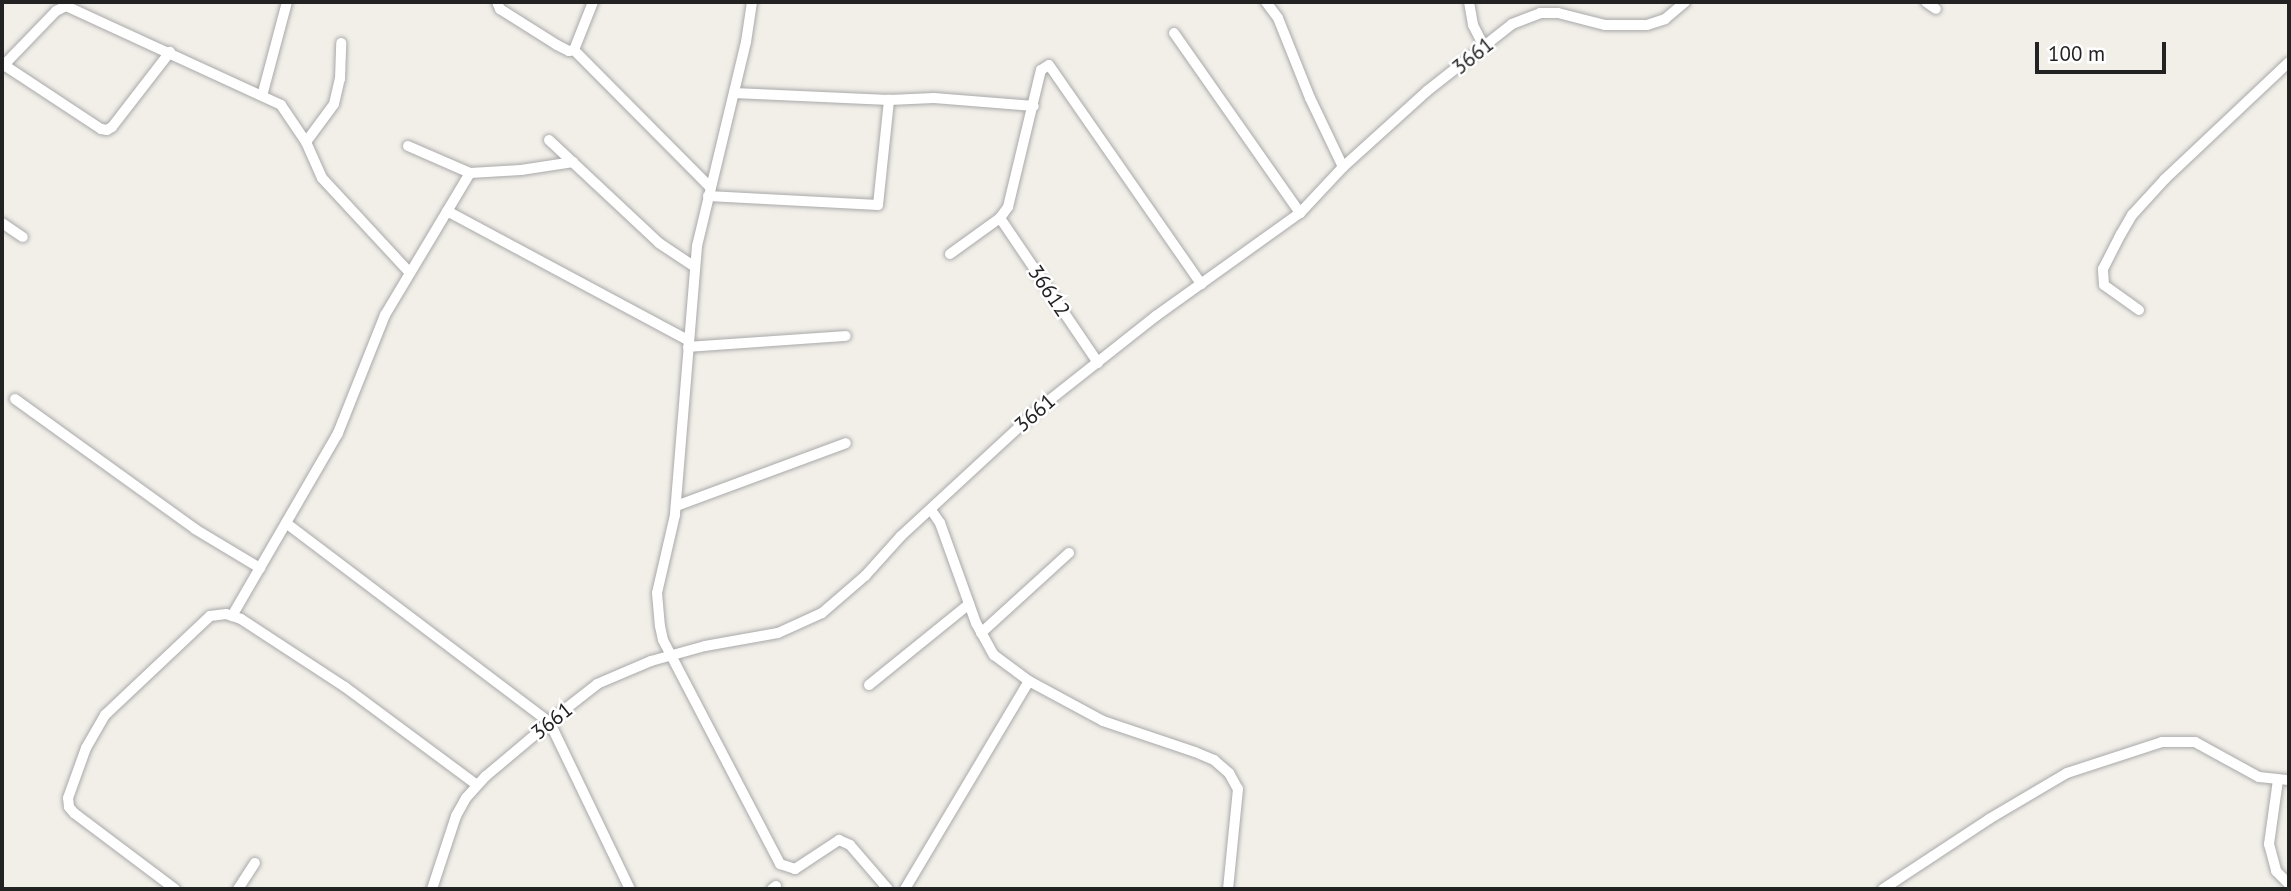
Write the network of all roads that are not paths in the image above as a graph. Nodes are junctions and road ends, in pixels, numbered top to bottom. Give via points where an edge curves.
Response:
1 (286, 2) edge
2 (497, 2) edge
3 (593, 2) edge
4 (752, 2) edge
5 (1266, 2) edge
6 (1469, 2) edge
7 (1685, 2) edge
8 (1926, 2) edge
9 (1936, 9) dead end
10 (1174, 33) dead end
11 (341, 43) dead end
12 (1484, 47) junction
13 (574, 50) junction
14 (170, 52) junction
15 (2289, 62) edge
16 (3, 66) edge
17 (734, 93) junction
18 (262, 96) junction
19 (889, 100) junction
20 (1034, 106) junction
21 (549, 140) dead end
22 (306, 142) junction
23 (408, 146) dead end
24 (573, 162) junction
25 (1343, 167) junction
26 (470, 173) junction
27 (709, 192) junction
28 (447, 211) junction
29 (1300, 213) junction
30 (1000, 219) junction
31 (2, 223) edge
32 (23, 237) dead end
33 (950, 254) dead end
34 (695, 267) junction
35 (409, 272) junction
36 (1201, 284) junction
37 (2139, 310) dead end
38 (846, 336) dead end
39 (688, 344) junction
40 (1098, 363) junction
41 (15, 399) dead end
42 (846, 443) dead end
43 (676, 506) junction
44 (931, 510) junction
45 (286, 523) junction
46 (1069, 553) dead end
47 (260, 568) junction
48 (969, 604) junction
49 (232, 616) junction
50 (981, 633) junction
51 (671, 654) junction
52 (1029, 681) junction
53 (869, 685) dead end
54 (550, 723) junction
55 (2284, 780) edge
56 (477, 785) junction
57 (255, 863) dead end
58 (2289, 884) edge
59 (175, 889) edge
60 (239, 889) edge
61 (432, 889) edge
62 (630, 889) edge
63 (888, 889) edge
64 (905, 889) edge
65 (1228, 889) edge
66 (1883, 889) edge

1 - 18 street
2 - 13 street via 500,9 557,45
3 - 13 street
4 - 17 street
5 - 25 street via 1278,18
6 - 12 street
7 - 12 street, 3661 via 1665,19 1647,25 1605,25 1540,13 1512,24
8 - 9 street
10 - 29 street
11 - 22 street via 334,104
12 - 25 street, 3661
13 - 27 street
14 - 16 street via 66,6
14 - 16 street via 107,130
14 - 18 street
15 - 37 street via 2132,215 2104,269 2104,285
17 - 19 street
17 - 27 street
18 - 22 street via 281,105
19 - 20 street via 934,98
19 - 27 street via 878,205
20 - 30 street via 1008,207
20 - 36 street via 1041,70 1046,65 1053,67
21 - 24 street
22 - 35 street via 322,178
23 - 26 street
24 - 26 street
24 - 34 street via 659,243
25 - 29 street, 3661
26 - 28 street
27 - 34 street
28 - 35 street
28 - 39 street
29 - 36 street, 3661
30 - 33 street
30 - 40 street, 36612
31 - 32 street
34 - 39 street
35 - 45 street via 385,315 338,433
36 - 40 street, 3661
38 - 39 street
39 - 43 street
40 - 44 street, 3661 via 1042,406
41 - 47 street via 195,529
42 - 43 street
43 - 51 street via 657,593 663,640
44 - 48 street
44 - 51 street, 3661 via 865,576 809,620 762,637
45 - 47 street
45 - 54 street
46 - 50 street
47 - 49 street
48 - 50 street
48 - 53 street
49 - 56 street via 345,687
49 - 59 street via 210,616 105,715 86,748 68,798 74,813
50 - 52 street via 995,654
51 - 54 street, 3661 via 597,684
51 - 63 street via 780,864 795,869 839,840 850,845
52 - 64 street
52 - 65 street via 1103,721 1214,760 1228,773 1238,789
54 - 56 street, 3661
54 - 62 street
55 - 58 street via 2269,844 2276,871
55 - 66 street via 2259,777 2195,742 2162,742 2067,773
56 - 61 street, 3661 via 456,816
57 - 60 street

